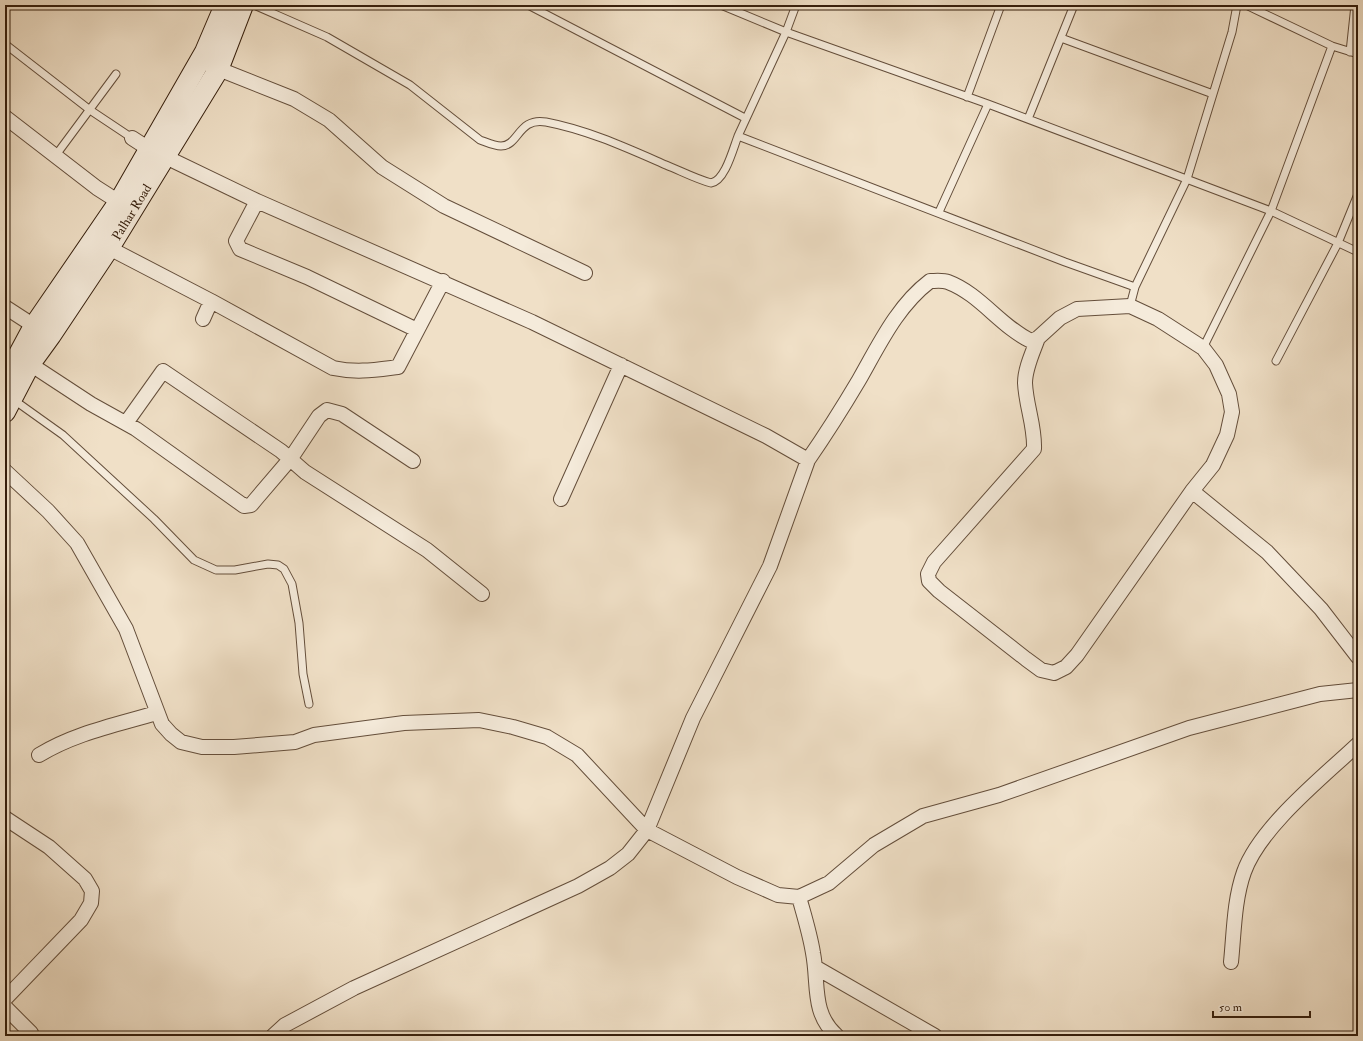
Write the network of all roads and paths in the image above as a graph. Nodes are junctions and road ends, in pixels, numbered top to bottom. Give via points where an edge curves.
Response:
1 (225, 5) edge
2 (243, 5) edge
3 (254, 5) edge
4 (528, 5) edge
5 (721, 5) edge
6 (796, 5) edge
7 (1001, 5) edge
8 (1074, 5) edge
9 (1236, 5) edge
10 (1246, 5) edge
11 (1355, 5) edge
12 (786, 32) junction
13 (1060, 38) junction
14 (5, 44) edge
15 (1332, 46) junction
16 (1350, 52) junction
17 (1358, 54) edge
18 (200, 60) junction
19 (218, 70) junction
20 (116, 74) dead end
21 (1213, 94) junction
22 (968, 96) junction
23 (988, 104) junction
24 (90, 110) junction
25 (5, 117) edge
26 (745, 118) junction
27 (1028, 119) junction
28 (738, 136) junction
29 (132, 138) joint
30 (157, 154) junction
31 (56, 155) junction
32 (1187, 179) junction
33 (1358, 194) edge
34 (257, 201) junction
35 (119, 202) junction
36 (939, 212) junction
37 (1271, 212) junction
38 (1338, 243) junction
39 (109, 248) junction
40 (1358, 252) edge
41 (585, 272) dead end
42 (443, 281) junction
43 (1135, 287) junction
44 (212, 300) junction
45 (1130, 306) junction
46 (5, 307) edge
47 (203, 319) dead end
48 (34, 326) junction
49 (417, 330) junction
50 (51, 335) junction
51 (1038, 338) junction
52 (1203, 348) junction
53 (1276, 361) dead end
54 (30, 364) junction
55 (621, 365) junction
56 (5, 380) edge
57 (8, 405) edge
58 (126, 423) junction
59 (291, 458) junction
60 (808, 460) junction
61 (413, 461) dead end
62 (5, 470) edge
63 (1192, 491) junction
64 (561, 500) dead end
65 (482, 594) dead end
66 (1358, 657) edge
67 (1358, 690) edge
68 (309, 704) dead end
69 (156, 713) junction
70 (1358, 744) edge
71 (39, 755) dead end
72 (5, 818) edge
73 (647, 830) junction
74 (799, 897) junction
75 (1230, 962) dead end
76 (815, 967) junction
77 (5, 999) edge
78 (5, 1007) edge
79 (31, 1033) dead end
80 (273, 1036) edge
81 (837, 1036) edge
82 (935, 1036) edge

1 - 18 main road, Palhar Road
2 - 19 main road, Palhar Road
3 - 28 lane via 327,37 410,85 480,140 501,146 515,139 522,127 528,124 542,122 571,127 711,184 716,183 723,174
4 - 26 lane
5 - 12 lane
6 - 12 lane
7 - 22 lane
8 - 13 lane
9 - 21 lane via 1232,32
10 - 15 lane
11 - 16 lane
12 - 22 lane
12 - 26 lane
13 - 21 lane
13 - 27 lane
14 - 24 lane
15 - 16 lane
15 - 37 lane
16 - 17 lane
18 - 19 street
18 - 30 main road, Palhar Road
19 - 30 main road, Palhar Road
19 - 41 street via 294,99 329,120 382,167 444,206
20 - 24 lane
21 - 32 lane
22 - 23 lane
23 - 27 lane
23 - 36 lane
24 - 29 lane
24 - 31 lane
25 - 31 street
26 - 28 lane
27 - 32 lane
28 - 36 lane
29 - 30 street
30 - 34 street
30 - 35 main road, Palhar Road
30 - 39 main road, Palhar Road
31 - 35 street
32 - 37 lane
32 - 43 lane
33 - 38 lane
34 - 42 street
34 - 49 street via 236,241 240,249 307,277
35 - 48 main road, Palhar Road
36 - 43 lane
37 - 38 lane
37 - 52 lane
38 - 40 lane
38 - 53 lane
39 - 44 street
39 - 50 main road, Palhar Road
42 - 49 street
42 - 55 street
43 - 45 lane
44 - 47 street
44 - 49 street via 332,368 347,371 362,372 398,367
45 - 51 street via 1077,309 1060,318
45 - 52 street via 1158,319
46 - 48 street
48 - 50 street
48 - 56 main road, Palhar Road
50 - 54 main road, Palhar Road
51 - 60 street via 1030,341 1019,335 971,295 947,282 930,280 916,291 894,319 836,418
51 - 63 street via 1025,383 1034,434 1034,449 934,562 928,574 929,581 939,591 1026,659 1042,670 1054,673 1066,667 1077,655
52 - 63 street via 1216,365 1229,394 1232,412 1227,435 1213,465
54 - 57 main road, Palhar Road
54 - 58 street
55 - 60 street via 766,436
55 - 64 street
57 - 68 lane via 63,435 154,519 194,560 216,570 235,570 268,564 278,565 284,569 292,584
58 - 59 street via 166,448 244,506 251,505
58 - 59 street via 163,370
59 - 61 street via 319,416 327,410 342,414
59 - 65 street via 305,472 427,550
60 - 73 street via 770,566 693,718
62 - 69 street via 48,511 77,544 126,629
63 - 66 street via 1267,552 1321,609
67 - 74 street via 1320,694 1189,728 999,794 923,816 874,845 829,883
69 - 71 street via 78,736 59,743
69 - 73 street via 162,724 181,742 202,747 295,742 314,735 404,723 479,720 513,726 547,737 578,755
70 - 75 street via 1273,826 1254,851 1244,873
72 - 77 street via 49,847 85,879 92,891 91,903 81,920
73 - 74 street via 737,878 778,895
73 - 80 street via 628,854 610,868 578,886 354,988 285,1025
74 - 76 street via 808,927
76 - 81 street via 819,1010 828,1028
76 - 82 street
78 - 79 street

